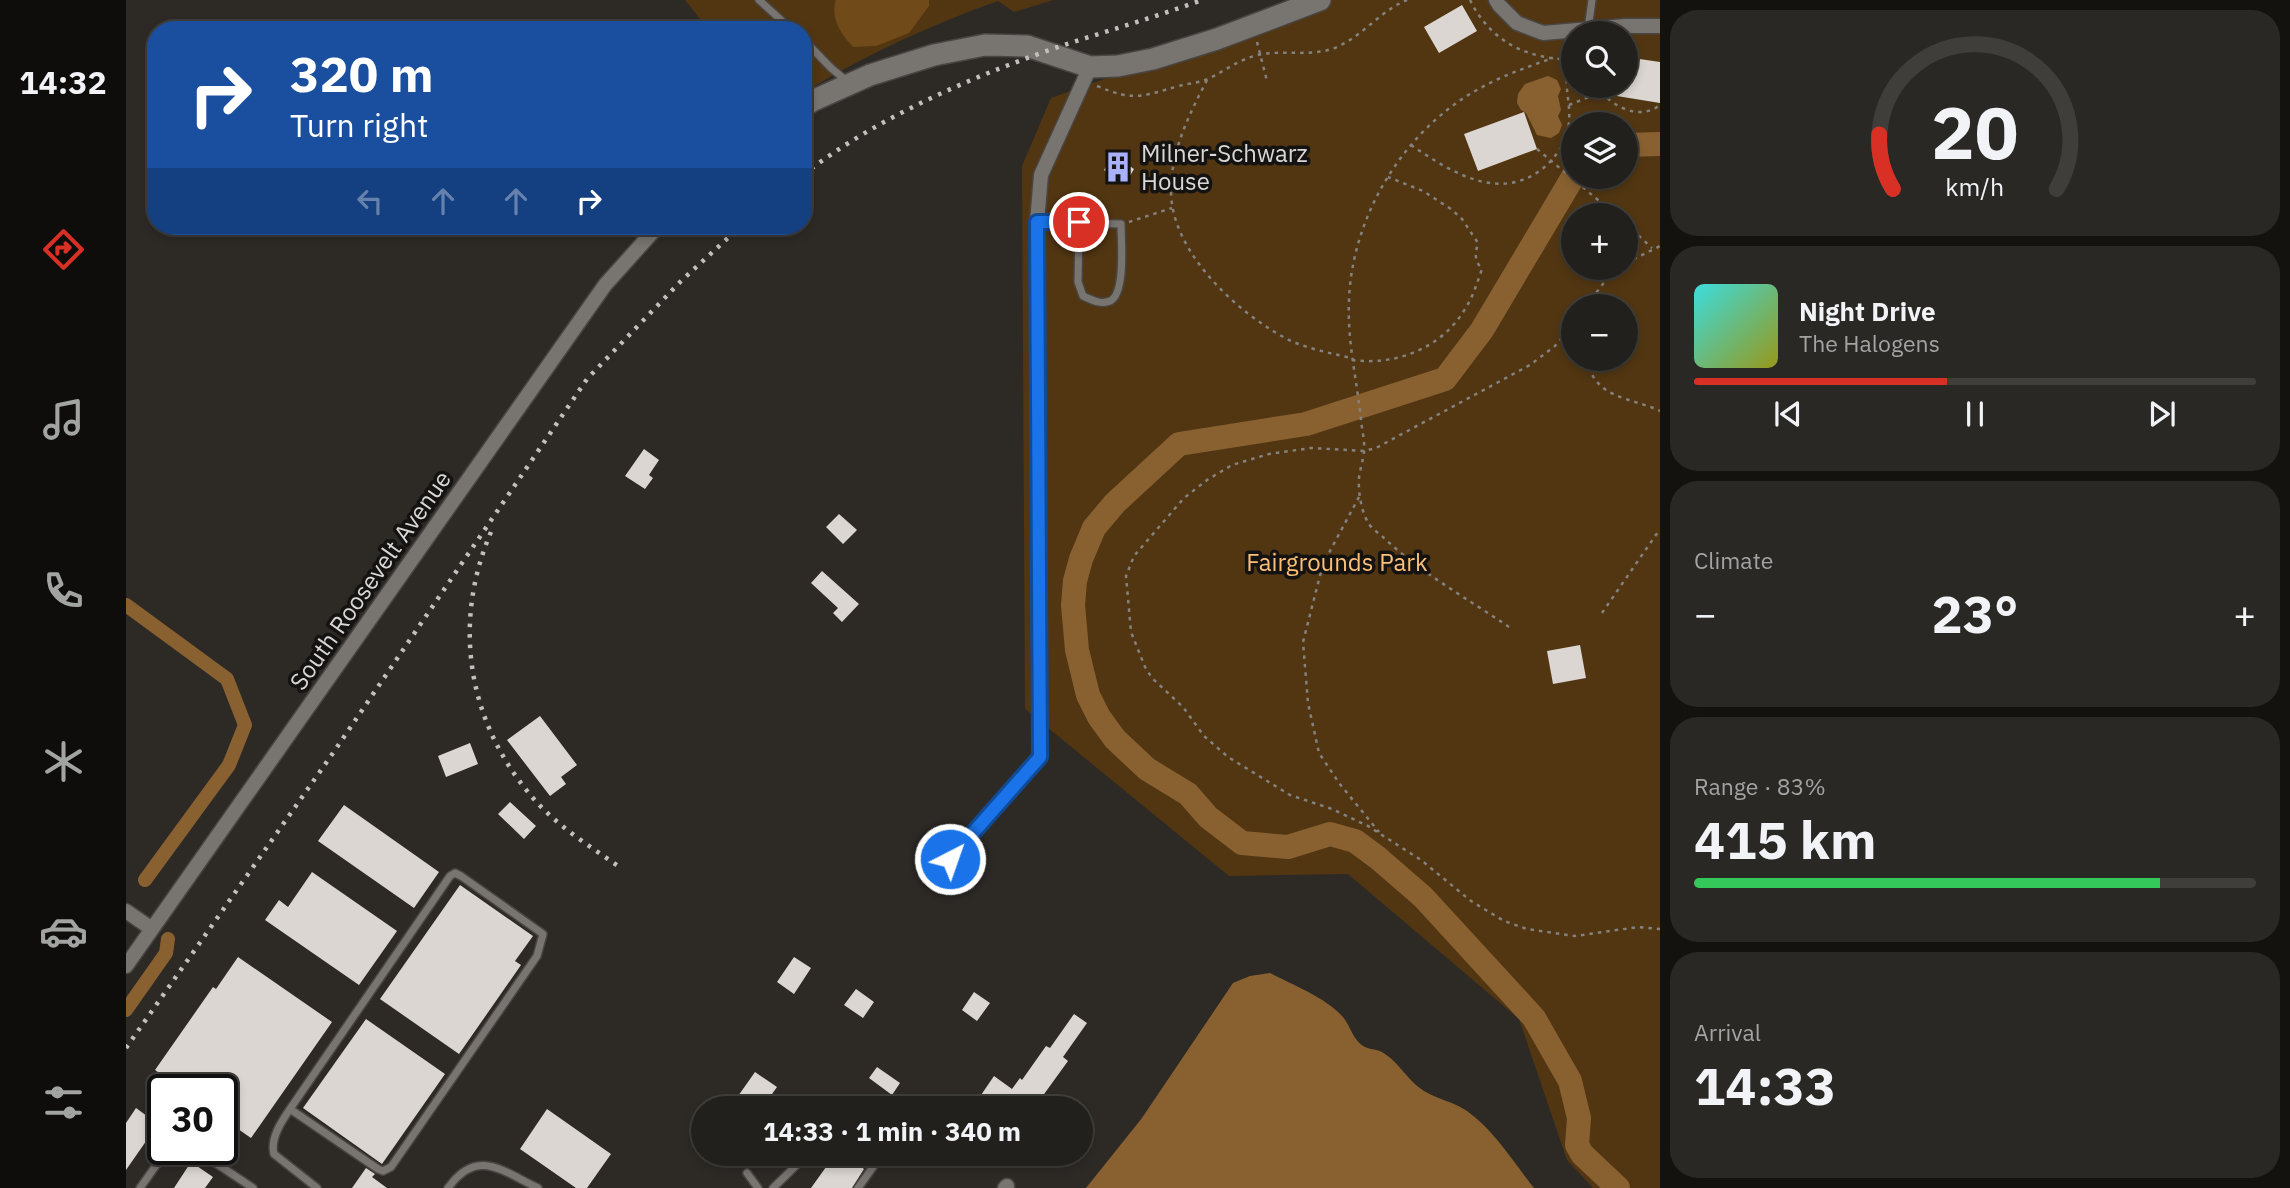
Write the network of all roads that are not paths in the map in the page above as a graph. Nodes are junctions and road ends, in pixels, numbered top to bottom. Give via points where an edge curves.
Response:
1 (759, 0) edge
2 (1320, 0) edge
3 (1496, 0) edge
4 (1592, 0) edge
5 (782, 21) edge
6 (1589, 21) edge
7 (1660, 26) edge
8 (1638, 27) edge
9 (1561, 31) edge
10 (812, 48) edge
11 (1086, 73) junction
12 (850, 83) junction
13 (812, 102) edge
14 (1037, 222) junction
15 (1079, 222) junction
16 (650, 235) edge
17 (950, 859) dead end
18 (126, 911) edge
19 (152, 929) junction
20 (126, 966) edge
21 (290, 1109) junction
22 (156, 1165) edge
23 (218, 1165) edge
24 (796, 1166) edge
25 (873, 1166) edge
26 (747, 1173) dead end
27 (250, 1187) edge
28 (140, 1188) edge
29 (317, 1188) edge
30 (448, 1188) edge
31 (538, 1188) edge
32 (758, 1188) edge
33 (773, 1188) edge
34 (858, 1188) edge

1 - 5 lane
2 - 11 street via 1153,59
3 - 9 street via 1517,23 1543,33
4 - 6 lane
7 - 8 street
10 - 12 lane
11 - 12 street via 1027,46 985,45 934,55
11 - 14 street via 1041,175
12 - 13 street
14 - 15 lane
14 - 17 street via 1040,757
15 - 15 lane via 1121,224 1118,295 1110,301 1083,296 1078,282
16 - 19 street, South Roosevelt Avenue via 605,285
18 - 19 street
19 - 20 street, South Roosevelt Avenue
21 - 21 lane via 450,876 461,876 543,934 537,956 391,1167 378,1169
21 - 29 lane via 275,1135 272,1151
22 - 28 lane
23 - 27 lane
24 - 33 lane
25 - 34 lane
26 - 32 lane
30 - 31 lane via 465,1168 476,1165 490,1166

